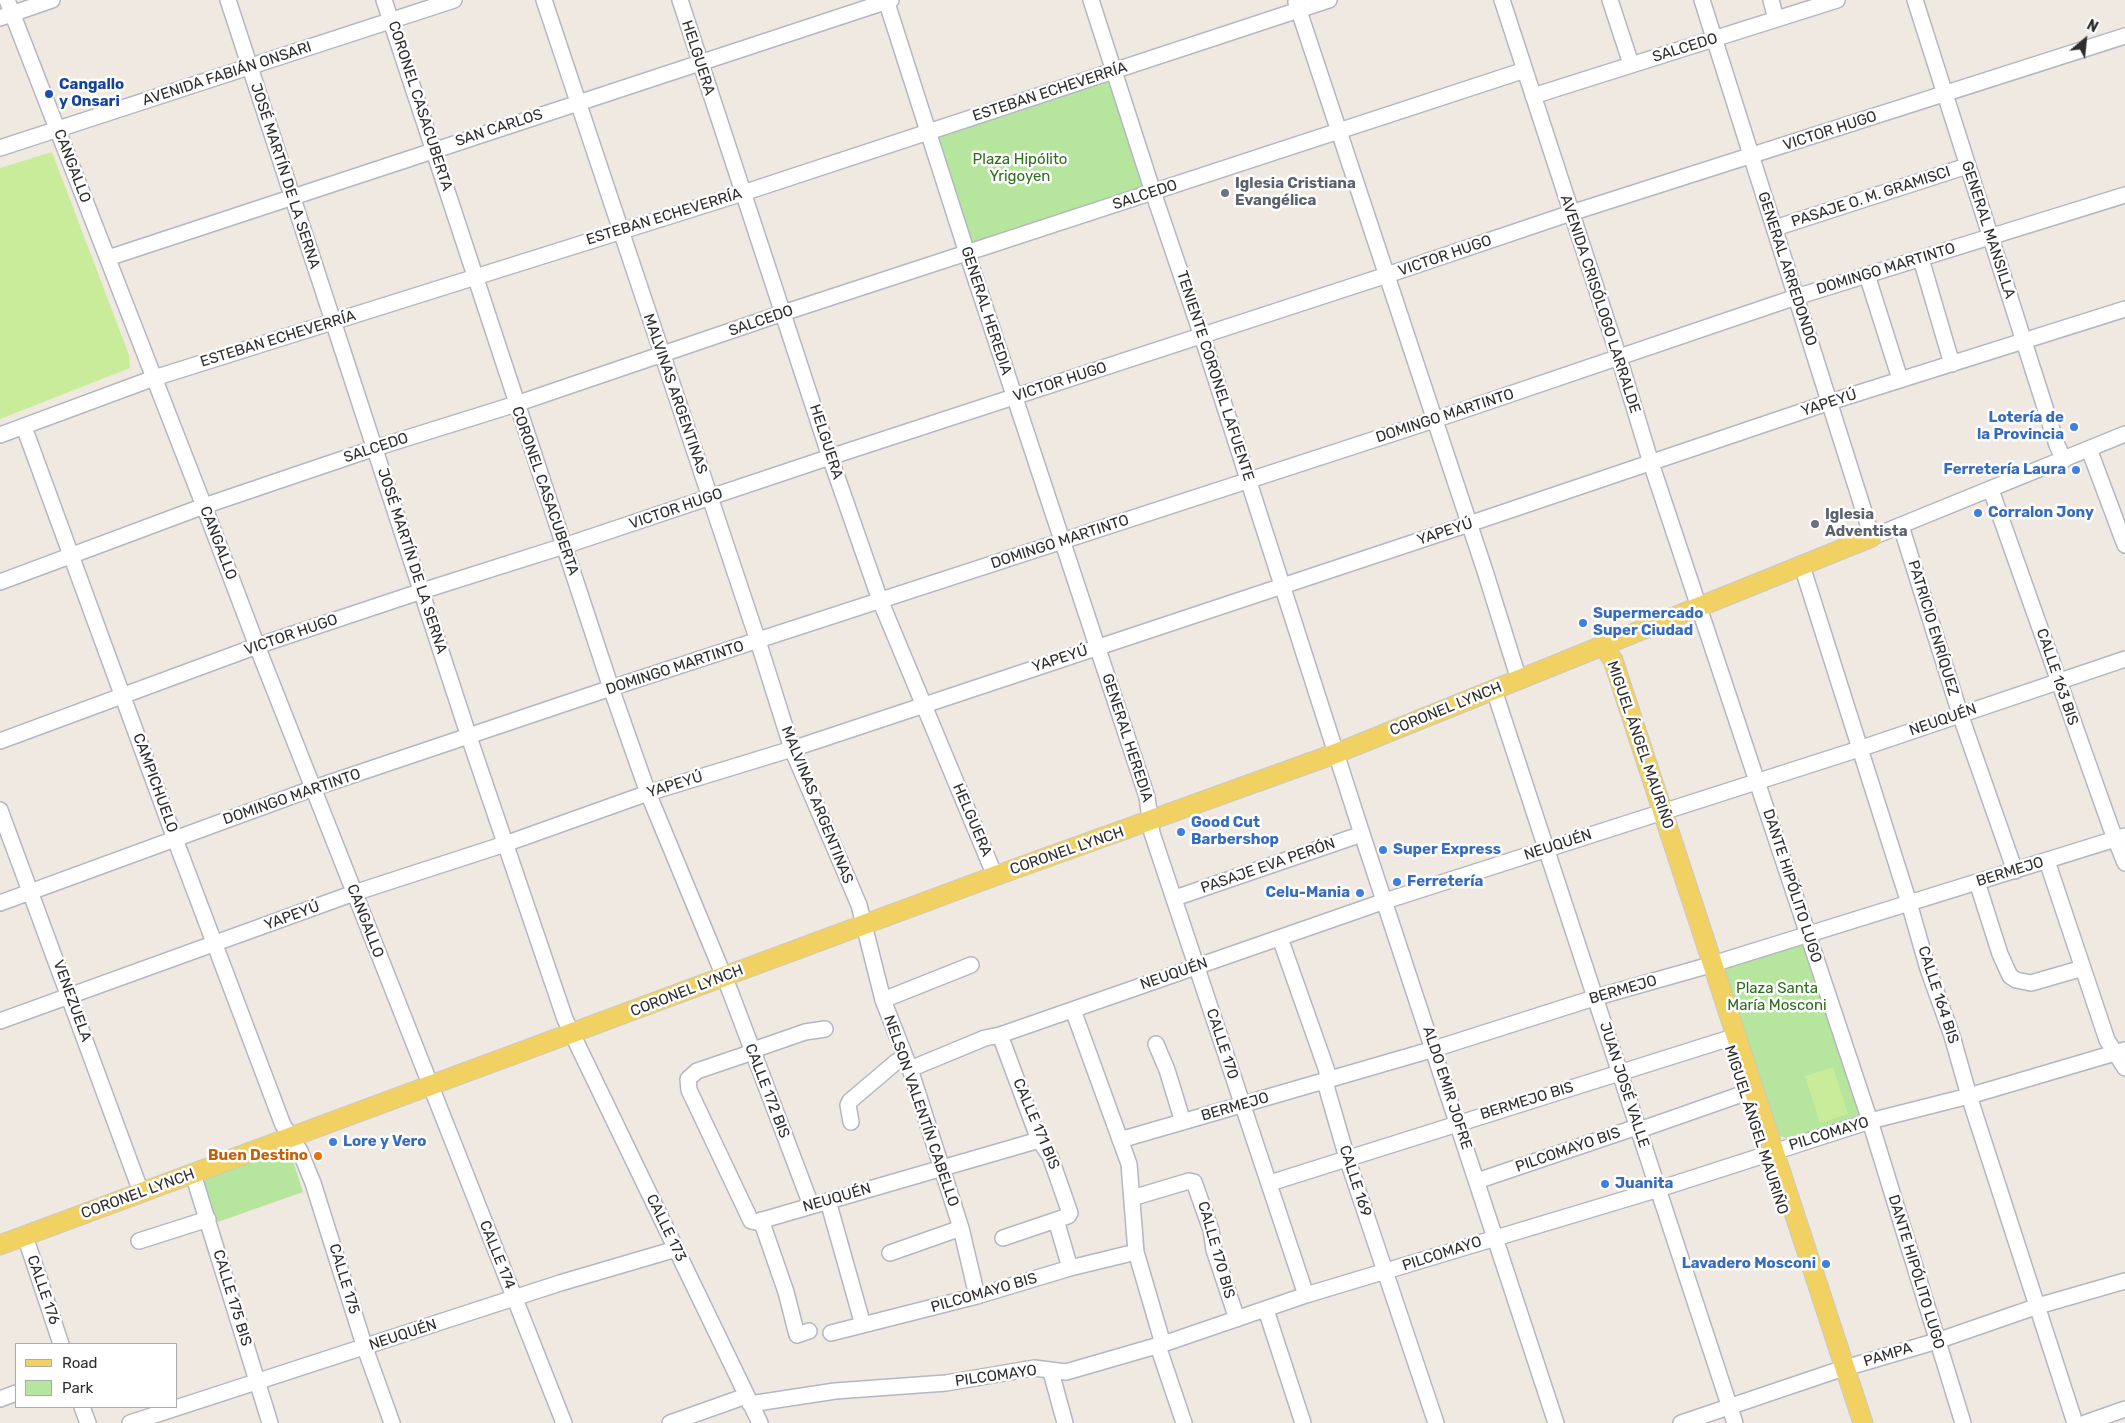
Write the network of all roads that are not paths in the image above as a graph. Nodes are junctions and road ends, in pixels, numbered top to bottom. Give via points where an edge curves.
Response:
1 (52, 0) edge
2 (228, 0) edge
3 (384, 0) edge
4 (454, 0) edge
5 (544, 0) edge
6 (680, 0) edge
7 (888, 0) edge
8 (1091, 0) edge
9 (1329, 0) edge
10 (1502, 0) edge
11 (1610, 0) edge
12 (1702, 0) edge
13 (1771, 0) edge
14 (1837, 0) edge
15 (1915, 0) edge
16 (1297, 5) edge
17 (6, 11) edge
18 (1776, 19) junction
19 (391, 21) junction
20 (2125, 36) edge
21 (1715, 38) junction
22 (700, 63) junction
23 (1631, 64) junction
24 (250, 67) junction
25 (1525, 70) junction
26 (1114, 71) junction
27 (1945, 93) junction
28 (1533, 96) junction
29 (578, 102) junction
30 (58, 129) junction
31 (1340, 130) junction
32 (929, 132) junction
33 (0, 148) edge
34 (434, 149) junction
35 (1752, 156) junction
36 (1967, 166) junction
37 (1153, 192) junction
38 (743, 193) junction
39 (2125, 195) edge
40 (291, 196) junction
41 (1571, 213) junction
42 (1774, 228) junction
43 (620, 231) junction
44 (1991, 236) junction
45 (967, 253) junction
46 (108, 258) junction
47 (1921, 259) junction
48 (1387, 275) junction
49 (476, 276) junction
50 (1867, 276) junction
51 (1796, 297) junction
52 (2125, 309) edge
53 (784, 312) junction
54 (332, 322) junction
55 (1202, 336) junction
56 (2024, 342) junction
57 (661, 355) junction
58 (1619, 358) junction
59 (1952, 364) junction
60 (154, 378) junction
61 (1900, 380) junction
62 (1015, 396) junction
63 (1830, 402) junction
64 (516, 404) junction
65 (1434, 420) junction
66 (24, 426) junction
67 (2125, 434) edge
68 (0, 435) edge
69 (375, 448) junction
70 (2089, 449) junction
71 (830, 457) junction
72 (2064, 460) junction
73 (1652, 463) junction
74 (1249, 480) junction
75 (1991, 490) junction
76 (710, 497) junction
77 (204, 506) junction
78 (1469, 524) junction
79 (1901, 526) junction
80 (1872, 538) junction
81 (1062, 541) junction
82 (2125, 545) edge
83 (564, 546) junction
84 (72, 555) junction
85 (1802, 566) junction
86 (0, 582) edge
87 (1282, 585) junction
88 (422, 591) junction
89 (880, 600) junction
90 (1700, 608) junction
91 (758, 641) junction
92 (257, 646) junction
93 (1603, 646) junction
94 (1097, 647) junction
95 (2125, 659) edge
96 (1519, 680) junction
97 (2058, 680) junction
98 (611, 688) junction
99 (1494, 690) junction
100 (123, 695) junction
101 (924, 704) junction
102 (1960, 714) junction
103 (469, 737) junction
104 (0, 741) edge
105 (792, 749) junction
106 (1859, 749) junction
107 (1337, 753) junction
108 (1757, 781) junction
109 (314, 788) junction
110 (648, 793) junction
111 (0, 810) edge
112 (1658, 813) junction
113 (1150, 821) junction
114 (1362, 834) junction
115 (2120, 838) edge
116 (175, 839) junction
117 (505, 844) junction
118 (1548, 848) junction
119 (2047, 861) junction
120 (2125, 863) edge
121 (2015, 871) junction
122 (996, 876) junction
123 (1977, 882) junction
124 (30, 891) junction
125 (354, 892) junction
126 (1175, 898) junction
127 (1385, 901) junction
128 (0, 902) edge
129 (1909, 903) junction
130 (864, 926) junction
131 (1807, 934) junction
132 (1280, 938) junction
133 (216, 944) junction
134 (1708, 965) junction
135 (971, 966) dead end
136 (1196, 966) junction
137 (2083, 968) junction
138 (724, 977) junction
139 (70, 995) junction
140 (1596, 997) junction
141 (883, 1000) junction
142 (1073, 1010) junction
143 (0, 1021) edge
144 (825, 1029) dead end
145 (572, 1034) junction
146 (1000, 1035) junction
147 (1727, 1039) junction
148 (1156, 1044) dead end
149 (1434, 1049) junction
150 (752, 1052) junction
151 (2120, 1052) edge
152 (907, 1064) junction
153 (2125, 1068) edge
154 (1620, 1072) junction
155 (1327, 1081) junction
156 (430, 1087) junction
157 (1744, 1093) junction
158 (1969, 1096) junction
159 (1242, 1104) junction
160 (1870, 1121) junction
161 (851, 1122) dead end
162 (1183, 1122) junction
163 (1458, 1123) junction
164 (1637, 1129) junction
165 (291, 1137) junction
166 (1040, 1140) junction
167 (1120, 1140) junction
168 (1769, 1153) junction
169 (1347, 1158) junction
170 (941, 1168) junction
171 (193, 1174) junction
172 (1477, 1181) junction
173 (1270, 1184) junction
174 (1659, 1189) junction
175 (141, 1192) junction
176 (1132, 1198) junction
177 (828, 1201) junction
178 (811, 1205) junction
179 (208, 1219) junction
180 (756, 1220) junction
181 (1056, 1220) junction
182 (961, 1228) junction
183 (25, 1236) junction
184 (1496, 1237) junction
185 (1003, 1238) dead end
186 (139, 1240) dead end
187 (0, 1245) edge
188 (676, 1249) junction
189 (1136, 1252) junction
190 (890, 1253) dead end
191 (1070, 1268) junction
192 (1385, 1272) junction
193 (2125, 1281) edge
194 (977, 1296) junction
195 (1306, 1296) junction
196 (514, 1298) junction
197 (2038, 1306) junction
198 (1266, 1310) junction
199 (1236, 1319) junction
200 (863, 1325) junction
201 (809, 1331) dead end
202 (831, 1334) dead end
203 (1937, 1341) junction
204 (61, 1343) edge
205 (1161, 1345) junction
206 (365, 1348) junction
207 (1840, 1370) junction
208 (1052, 1372) junction
209 (258, 1383) junction
210 (15, 1393) edge
211 (0, 1399) edge
212 (748, 1400) junction
213 (1730, 1407) junction
214 (82, 1408) edge
215 (2125, 1409) edge
216 (679, 1422) edge
217 (88, 1423) edge
218 (130, 1423) edge
219 (270, 1423) edge
220 (392, 1423) edge
221 (564, 1423) edge
222 (760, 1423) edge
223 (1065, 1423) edge
224 (1184, 1423) edge
225 (1303, 1423) edge
226 (1436, 1423) edge
227 (1556, 1423) edge
228 (1681, 1423) edge
229 (1735, 1423) edge
230 (1853, 1423) edge
231 (1863, 1423) edge
232 (1962, 1423) edge
233 (2075, 1423) edge
234 (2085, 1423) edge

1 - 17 street
2 - 24 street, JOSÉ MARTÍN DE LA SERNA
3 - 19 street, CORONEL CASACUBERTA
4 - 19 street, AVENIDA FABIÁN ONSARI
5 - 29 street, MALVINAS ARGENTINAS
6 - 22 street, HELGUERA
7 - 22 street, SAN CARLOS
7 - 32 street, GENERAL HEREDIA
8 - 26 street, TENIENTE CORONEL LAFUENTE
9 - 16 street, ESTEBAN ECHEVERRÍA
10 - 25 street, AVENIDA CRISÓLOGO LARRALDE
11 - 23 street
12 - 21 street, GENERAL ARREDONDO
13 - 18 street
14 - 18 street, SALCEDO
15 - 27 street, GENERAL MANSILLA
16 - 26 street, ESTEBAN ECHEVERRÍA
16 - 31 street
17 - 30 street, CANGALLO
18 - 21 street, SALCEDO
19 - 24 street, AVENIDA FABIÁN ONSARI
19 - 34 street, CORONEL CASACUBERTA
20 - 27 street, VICTOR HUGO
21 - 23 street, SALCEDO
21 - 35 street, GENERAL ARREDONDO
22 - 29 street, SAN CARLOS
22 - 38 street, HELGUERA
23 - 28 street, SALCEDO
24 - 30 street, AVENIDA FABIÁN ONSARI
24 - 40 street, JOSÉ MARTÍN DE LA SERNA
25 - 28 street, AVENIDA CRISÓLOGO LARRALDE
25 - 31 street, SALCEDO
26 - 32 street, ESTEBAN ECHEVERRÍA
26 - 37 street, TENIENTE CORONEL LAFUENTE
27 - 35 street, VICTOR HUGO
27 - 36 street, GENERAL MANSILLA
28 - 41 street, AVENIDA CRISÓLOGO LARRALDE
29 - 34 street, SAN CARLOS
29 - 43 street, MALVINAS ARGENTINAS
30 - 33 street, AVENIDA FABIÁN ONSARI
30 - 46 street, CANGALLO
31 - 37 street, SALCEDO
31 - 48 street
32 - 38 street, ESTEBAN ECHEVERRÍA
32 - 45 street, GENERAL HEREDIA
34 - 40 street, SAN CARLOS
34 - 49 street, CORONEL CASACUBERTA
35 - 41 street, VICTOR HUGO
35 - 42 street, GENERAL ARREDONDO
36 - 42 street, PASAJE O. M. GRAMISCI
36 - 44 street, GENERAL MANSILLA
37 - 45 street, SALCEDO
37 - 55 street, TENIENTE CORONEL LAFUENTE
38 - 43 street, ESTEBAN ECHEVERRÍA
38 - 53 street, HELGUERA
39 - 44 street, DOMINGO MARTINTO
40 - 46 street, SAN CARLOS
40 - 54 street, JOSÉ MARTÍN DE LA SERNA
41 - 48 street, VICTOR HUGO
41 - 58 street, AVENIDA CRISÓLOGO LARRALDE
42 - 51 street, GENERAL ARREDONDO
43 - 49 street, ESTEBAN ECHEVERRÍA
43 - 57 street, MALVINAS ARGENTINAS
44 - 47 street, DOMINGO MARTINTO
44 - 56 street, GENERAL MANSILLA
45 - 53 street, SALCEDO
45 - 62 street, GENERAL HEREDIA
46 - 60 street, CANGALLO
47 - 50 street, DOMINGO MARTINTO
47 - 59 street
48 - 55 street, VICTOR HUGO
48 - 65 street
49 - 54 street, ESTEBAN ECHEVERRÍA
49 - 64 street, CORONEL CASACUBERTA
50 - 51 street, DOMINGO MARTINTO
50 - 61 street
51 - 58 street, DOMINGO MARTINTO
51 - 63 street, GENERAL ARREDONDO
52 - 56 street, YAPEYÚ
53 - 57 street, SALCEDO
53 - 71 street, HELGUERA
54 - 60 street, ESTEBAN ECHEVERRÍA
54 - 69 street, JOSÉ MARTÍN DE LA SERNA
55 - 62 street, VICTOR HUGO
55 - 74 street, TENIENTE CORONEL LAFUENTE
56 - 59 street, YAPEYÚ
56 - 72 street, GENERAL MANSILLA
57 - 64 street, SALCEDO
57 - 76 street, MALVINAS ARGENTINAS
58 - 65 street, DOMINGO MARTINTO
58 - 73 street, AVENIDA CRISÓLOGO LARRALDE
59 - 61 street, YAPEYÚ
60 - 66 street, ESTEBAN ECHEVERRÍA
60 - 77 street, CANGALLO
61 - 63 street, YAPEYÚ
62 - 71 street, VICTOR HUGO
62 - 81 street, GENERAL HEREDIA
63 - 73 street, YAPEYÚ
63 - 80 street, GENERAL ARREDONDO
64 - 69 street, SALCEDO
64 - 83 street, CORONEL CASACUBERTA
65 - 74 street, DOMINGO MARTINTO
65 - 78 street
66 - 68 street, ESTEBAN ECHEVERRÍA
66 - 84 street, CAMPICHUELO
67 - 70 street, CORONEL LYNCH
69 - 77 street, SALCEDO
69 - 88 street, JOSÉ MARTÍN DE LA SERNA
70 - 72 street, CORONEL LYNCH
70 - 82 street
71 - 76 street, VICTOR HUGO
71 - 89 street, HELGUERA
72 - 75 street, CORONEL LYNCH
73 - 78 street, YAPEYÚ
73 - 90 street, AVENIDA CRISÓLOGO LARRALDE
74 - 81 street, DOMINGO MARTINTO
74 - 87 street, TENIENTE CORONEL LAFUENTE
75 - 79 street, CORONEL LYNCH
75 - 97 street, CALLE 163 BIS
76 - 83 street, VICTOR HUGO
76 - 91 street, MALVINAS ARGENTINAS
77 - 84 street, SALCEDO
77 - 92 street, CANGALLO
78 - 87 street, YAPEYÚ
78 - 96 street
79 - 80 street, CORONEL LYNCH
79 - 102 street, PATRICIO ENRÍQUEZ
80 - 85 main road, CORONEL LYNCH
81 - 89 street, DOMINGO MARTINTO
81 - 94 street, GENERAL HEREDIA
83 - 88 street, VICTOR HUGO
83 - 98 street, CORONEL CASACUBERTA
84 - 86 street, SALCEDO
84 - 100 street, CAMPICHUELO
85 - 90 main road, CORONEL LYNCH
85 - 106 street, CALLE 164 BIS
87 - 94 street, YAPEYÚ
87 - 107 street, TENIENTE CORONEL LAFUENTE
88 - 92 street, VICTOR HUGO
88 - 103 street, JOSÉ MARTÍN DE LA SERNA
89 - 91 street, DOMINGO MARTINTO
89 - 101 street, HELGUERA
90 - 93 main road, CORONEL LYNCH
90 - 108 street, DANTE HIPÓLITO LUGO
91 - 98 street, DOMINGO MARTINTO
91 - 105 street, MALVINAS ARGENTINAS
92 - 100 street, VICTOR HUGO
92 - 109 street, CANGALLO
93 - 96 main road, CORONEL LYNCH
93 - 112 main road, MIGUEL ÁNGEL MAURIÑO via 1603,663
94 - 101 street, YAPEYÚ
94 - 113 street, GENERAL HEREDIA via 1147,797
95 - 97 street, NEUQUÉN
96 - 99 main road, CORONEL LYNCH
97 - 102 street, NEUQUÉN
97 - 115 street, CALLE 163 BIS
98 - 103 street, DOMINGO MARTINTO
98 - 110 street, CORONEL CASACUBERTA
99 - 107 main road, CORONEL LYNCH
99 - 118 street, JUAN JOSÉ VALLE
100 - 104 street, VICTOR HUGO
100 - 116 street, CAMPICHUELO
101 - 105 street, YAPEYÚ
101 - 122 street, HELGUERA
102 - 106 street, NEUQUÉN
102 - 121 street, PATRICIO ENRÍQUEZ
103 - 109 street, DOMINGO MARTINTO
103 - 117 street, JOSÉ MARTÍN DE LA SERNA
105 - 110 street, YAPEYÚ
105 - 130 street, MALVINAS ARGENTINAS via 859,905
106 - 108 street, NEUQUÉN
106 - 129 street, CALLE 164 BIS
107 - 113 main road, CORONEL LYNCH
107 - 114 street, ALDO EMIR JOFRE
108 - 112 street, NEUQUÉN
108 - 131 street, DANTE HIPÓLITO LUGO
109 - 116 street, DOMINGO MARTINTO
109 - 125 street, CANGALLO
110 - 117 street, YAPEYÚ
110 - 138 street, CORONEL CASACUBERTA
111 - 124 street, VENEZUELA
112 - 118 street, NEUQUÉN
112 - 134 main road, MIGUEL ÁNGEL MAURIÑO
113 - 122 main road, CORONEL LYNCH
113 - 126 street, CALLE 170
114 - 126 street, PASAJE EVA PERÓN
114 - 127 street, ALDO EMIR JOFRE
115 - 119 street, BERMEJO
115 - 120 street, CALLE 163 BIS
116 - 124 street, DOMINGO MARTINTO
116 - 133 street, CAMPICHUELO
117 - 125 street, YAPEYÚ
117 - 145 street, JOSÉ MARTÍN DE LA SERNA
118 - 127 street, NEUQUÉN
118 - 140 street, JUAN JOSÉ VALLE
119 - 121 street, BERMEJO
119 - 137 street
121 - 123 street, BERMEJO
122 - 130 main road, CORONEL LYNCH
123 - 129 street, BERMEJO
123 - 137 street via 2002,961 2010,976 2031,983
124 - 128 street, DOMINGO MARTINTO
124 - 139 street, VENEZUELA
125 - 133 street, YAPEYÚ
125 - 156 street, CANGALLO
126 - 136 street, CALLE 170
127 - 132 street, NEUQUÉN
127 - 149 street, ALDO EMIR JOFRE
129 - 131 street, BERMEJO
129 - 158 street, CALLE 164 BIS
130 - 138 main road, CORONEL LYNCH
130 - 141 street, NELSON VALENTÍN CABELLO
131 - 134 street, BERMEJO
131 - 160 street, DANTE HIPÓLITO LUGO
132 - 136 street, NEUQUÉN
132 - 155 street, CALLE 169
133 - 139 street, YAPEYÚ
133 - 165 street, CAMPICHUELO
134 - 140 street, BERMEJO
134 - 147 main road, MIGUEL ÁNGEL MAURIÑO
134 - 168 main road, MIGUEL ÁNGEL MAURIÑO
135 - 141 street
136 - 142 street, NEUQUÉN
136 - 159 street, CALLE 170
137 - 151 street via 2107,1040
138 - 145 main road, CORONEL LYNCH
138 - 150 street, CALLE 172 BIS
139 - 143 street, YAPEYÚ
139 - 175 street, VENEZUELA
140 - 149 street, BERMEJO
140 - 154 street, JUAN JOSÉ VALLE
141 - 152 street, NELSON VALENTÍN CABELLO
142 - 146 street, NEUQUÉN
142 - 167 street
144 - 150 street via 805,1032
145 - 156 main road, CORONEL LYNCH
145 - 188 street, CALLE 173
146 - 152 street, NEUQUÉN
146 - 166 street, CALLE 171 BIS
147 - 154 street, BERMEJO BIS
147 - 157 main road, MIGUEL ÁNGEL MAURIÑO
148 - 162 street
149 - 155 street, BERMEJO
149 - 163 street, ALDO EMIR JOFRE
150 - 178 street, CALLE 172 BIS
150 - 180 street via 697,1071 688,1079 689,1090
151 - 153 street
151 - 158 street, PILCOMAYO
152 - 161 street, NEUQUÉN via 896,1062 850,1101
152 - 170 street, NELSON VALENTÍN CABELLO
154 - 163 street, BERMEJO BIS
154 - 164 street, JUAN JOSÉ VALLE
155 - 159 street, BERMEJO
155 - 169 street, CALLE 169
156 - 165 main road, CORONEL LYNCH
156 - 196 street, CALLE 174
157 - 164 street, PILCOMAYO BIS
157 - 168 main road, MIGUEL ÁNGEL MAURIÑO
158 - 160 street, PILCOMAYO
158 - 197 street, CALLE 164 BIS
159 - 162 street, BERMEJO
159 - 173 street, CALLE 170
160 - 168 street, PILCOMAYO
160 - 203 street, DANTE HIPÓLITO LUGO
162 - 167 street, BERMEJO
163 - 169 street, BERMEJO BIS
163 - 172 street, ALDO EMIR JOFRE
164 - 172 street, PILCOMAYO BIS
164 - 174 street, JUAN JOSÉ VALLE
165 - 171 main road, CORONEL LYNCH
165 - 206 street, CALLE 175 via 313,1183
166 - 170 street, NEUQUÉN
166 - 181 street, CALLE 171 BIS via 1050,1156 1070,1213
167 - 176 street via 1129,1164
168 - 174 street, PILCOMAYO
168 - 207 main road, MIGUEL ÁNGEL MAURIÑO
169 - 173 street, BERMEJO BIS
169 - 192 street, CALLE 169
170 - 177 street, NEUQUÉN
170 - 182 street, NELSON VALENTÍN CABELLO
171 - 175 main road, CORONEL LYNCH
171 - 179 street, CALLE 175 BIS
172 - 184 street, ALDO EMIR JOFRE
173 - 195 street, CALLE 170
174 - 184 street, PILCOMAYO
174 - 213 street, JUAN JOSÉ VALLE
175 - 183 main road, CORONEL LYNCH
176 - 189 street
176 - 199 street, CALLE 170 BIS via 1194,1182
177 - 178 street, NEUQUÉN
177 - 200 street
178 - 180 street, NEUQUÉN
179 - 186 street
179 - 209 street, CALLE 175 BIS
180 - 201 street via 784,1284 797,1335
181 - 185 street
181 - 191 street
182 - 190 street
182 - 194 street, NELSON VALENTÍN CABELLO
183 - 187 main road, CORONEL LYNCH
183 - 204 street, CALLE 176
184 - 192 street, PILCOMAYO
184 - 227 street, ALDO EMIR JOFRE
188 - 196 street, NEUQUÉN
188 - 212 street, CALLE 173
189 - 191 street, PILCOMAYO BIS
189 - 205 street
191 - 194 street, PILCOMAYO BIS
192 - 195 street, PILCOMAYO
192 - 226 street, CALLE 169
193 - 197 street, PAMPA
194 - 200 street, PILCOMAYO BIS
195 - 198 street, PILCOMAYO
196 - 206 street, NEUQUÉN
196 - 221 street, CALLE 174
197 - 203 street, PAMPA
197 - 233 street, CALLE 164 BIS
198 - 199 street, PILCOMAYO
198 - 225 street
199 - 205 street, PILCOMAYO
200 - 202 street, PILCOMAYO BIS
203 - 207 street, PAMPA
203 - 232 street, DANTE HIPÓLITO LUGO
205 - 208 street, PILCOMAYO via 1066,1372
205 - 224 street
206 - 209 street, NEUQUÉN
206 - 220 street, CALLE 175
207 - 213 street, PAMPA
207 - 230 main road, MIGUEL ÁNGEL MAURIÑO
207 - 231 main road, MIGUEL ÁNGEL MAURIÑO
208 - 212 street, PILCOMAYO via 1034,1368 946,1383
208 - 223 street
209 - 218 street, NEUQUÉN
209 - 219 street, CALLE 175 BIS
210 - 211 street
212 - 216 street
212 - 222 street, CALLE 173
213 - 228 street, PAMPA
213 - 229 street, JUAN JOSÉ VALLE
214 - 217 street
215 - 234 street

